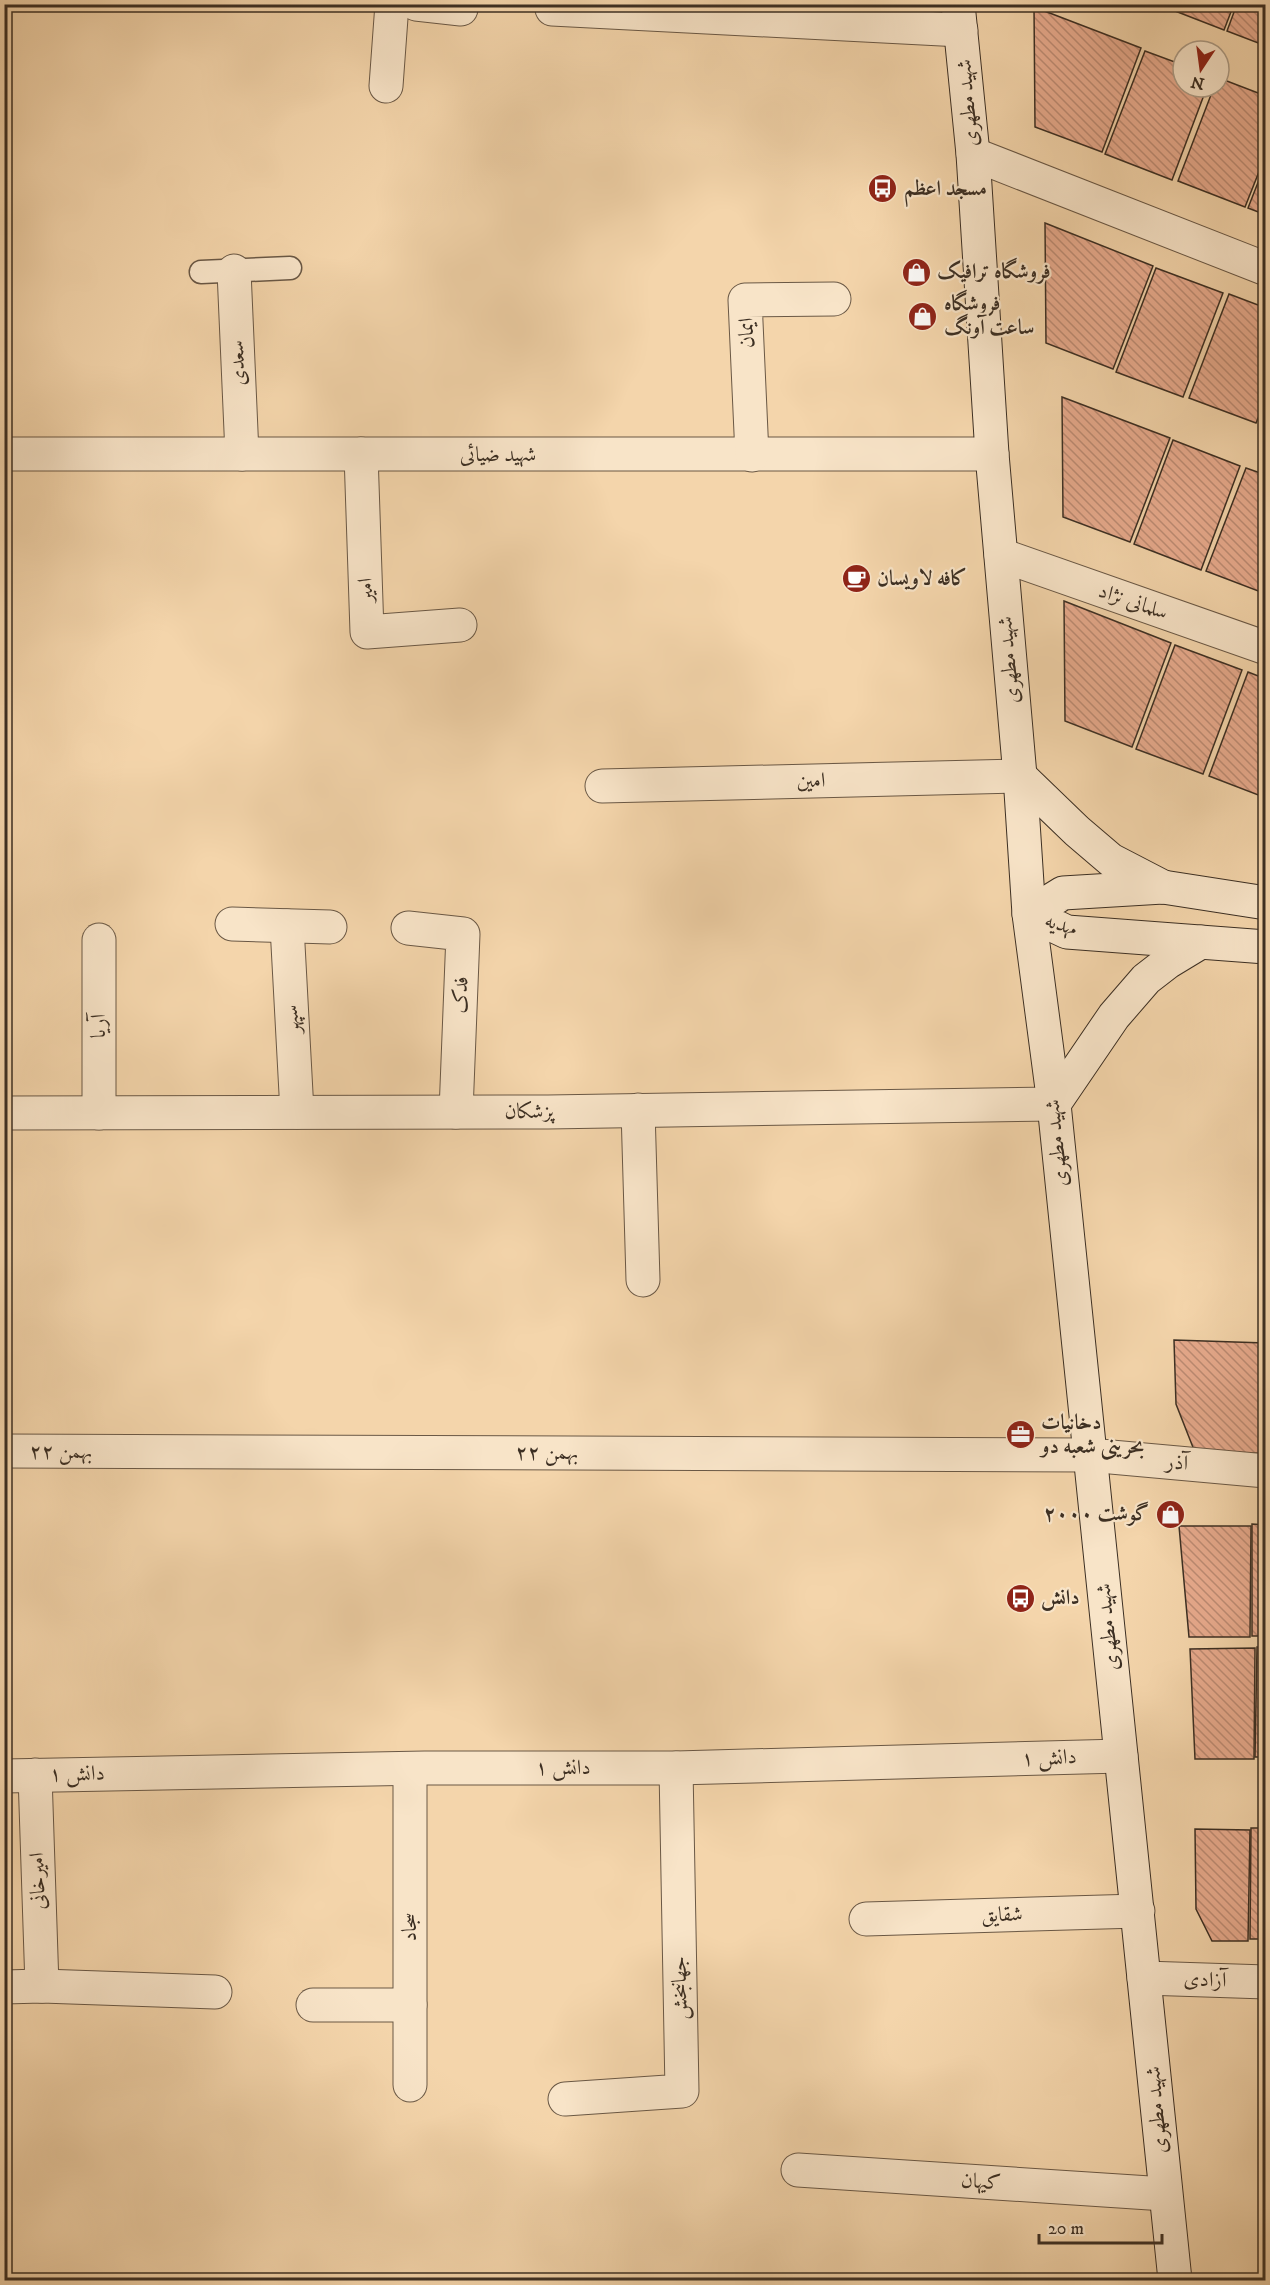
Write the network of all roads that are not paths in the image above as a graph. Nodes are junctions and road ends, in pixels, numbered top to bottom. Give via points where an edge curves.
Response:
1 (392, 4) edge
2 (416, 4) edge
3 (461, 9) dead end
4 (552, 9) dead end
5 (959, 17) edge
6 (386, 86) dead end
7 (973, 154) junction
8 (290, 268) dead end
9 (1266, 269) edge
10 (234, 271) junction
11 (201, 272) dead end
12 (834, 299) dead end
13 (4, 454) edge
14 (242, 454) junction
15 (361, 454) junction
16 (992, 454) junction
17 (752, 455) junction
18 (1001, 555) junction
19 (460, 625) dead end
20 (1266, 648) edge
21 (1020, 776) junction
22 (602, 786) dead end
23 (1163, 887) junction
24 (1266, 903) edge
25 (1029, 914) junction
26 (232, 924) dead end
27 (287, 926) junction
28 (330, 927) dead end
29 (408, 928) dead end
30 (99, 939) dead end
31 (1201, 942) junction
32 (1266, 947) edge
33 (1054, 1104) junction
34 (638, 1110) junction
35 (297, 1112) junction
36 (456, 1112) junction
37 (4, 1113) edge
38 (99, 1113) junction
39 (642, 1280) dead end
40 (4, 1451) edge
41 (1089, 1455) junction
42 (1266, 1471) edge
43 (1121, 1756) junction
44 (676, 1768) junction
45 (410, 1769) junction
46 (20, 1775) edge
47 (1138, 1911) junction
48 (866, 1919) dead end
49 (1144, 1978) junction
50 (1266, 1982) edge
51 (42, 1986) junction
52 (4, 1987) edge
53 (215, 1992) dead end
54 (313, 2005) dead end
55 (410, 2005) junction
56 (410, 2085) dead end
57 (566, 2099) dead end
58 (798, 2170) dead end
59 (1165, 2194) junction
60 (1175, 2280) edge

1 - 6 street
2 - 3 street
4 - 5 street
5 - 7 street, شهید مطهری
7 - 9 street
7 - 16 street, شهید مطهری
8 - 10 lane
10 - 11 lane
10 - 14 street, سعدی
12 - 17 street, ایمان via 745,300
13 - 14 street, شهید ضیائی
14 - 15 street, شهید ضیائی
15 - 17 street, شهید ضیائی
15 - 19 street, امیر via 367,632
16 - 17 street, شهید ضیائی
16 - 18 street, شهید مطهری
18 - 20 street, سلمانی نژاد
18 - 21 street, شهید مطهری
21 - 22 street, امین
21 - 23 street via 1111,860
21 - 25 street, شهید مطهری
23 - 24 street, مهدیه
23 - 25 street, مهدیه via 1063,892
25 - 31 street, مهدیه via 1067,932
25 - 33 street, شهید مطهری
26 - 27 street
27 - 28 street
27 - 35 street, سپهر
29 - 36 street, فدک via 463,934
30 - 38 street, آریا
31 - 32 street, مهدیه
31 - 33 street via 1146,979 1113,1016
33 - 34 street, پزشکان
33 - 41 street, شهید مطهری
34 - 36 street, پزشکان
34 - 39 street
35 - 36 street, پزشکان
35 - 38 street, پزشکان
37 - 38 street, پزشکان
40 - 41 street, ۲۲ بهمن
41 - 42 street, آذر
41 - 43 street, شهید مطهری
43 - 44 street, دانش ۱
43 - 47 street, شهید مطهری
44 - 45 street, دانش ۱
44 - 57 street, جهانبخش via 682,2091
45 - 46 street, دانش ۱
45 - 55 street, سجاد
46 - 51 street, امیرخانی
47 - 48 street, شقایق
47 - 49 street, شهید مطهری
49 - 50 street, آزادی
49 - 59 street, شهید مطهری
51 - 52 street
51 - 53 street
54 - 55 street
55 - 56 street, سجاد
58 - 59 street, کیهان
59 - 60 street, شهید مطهری

